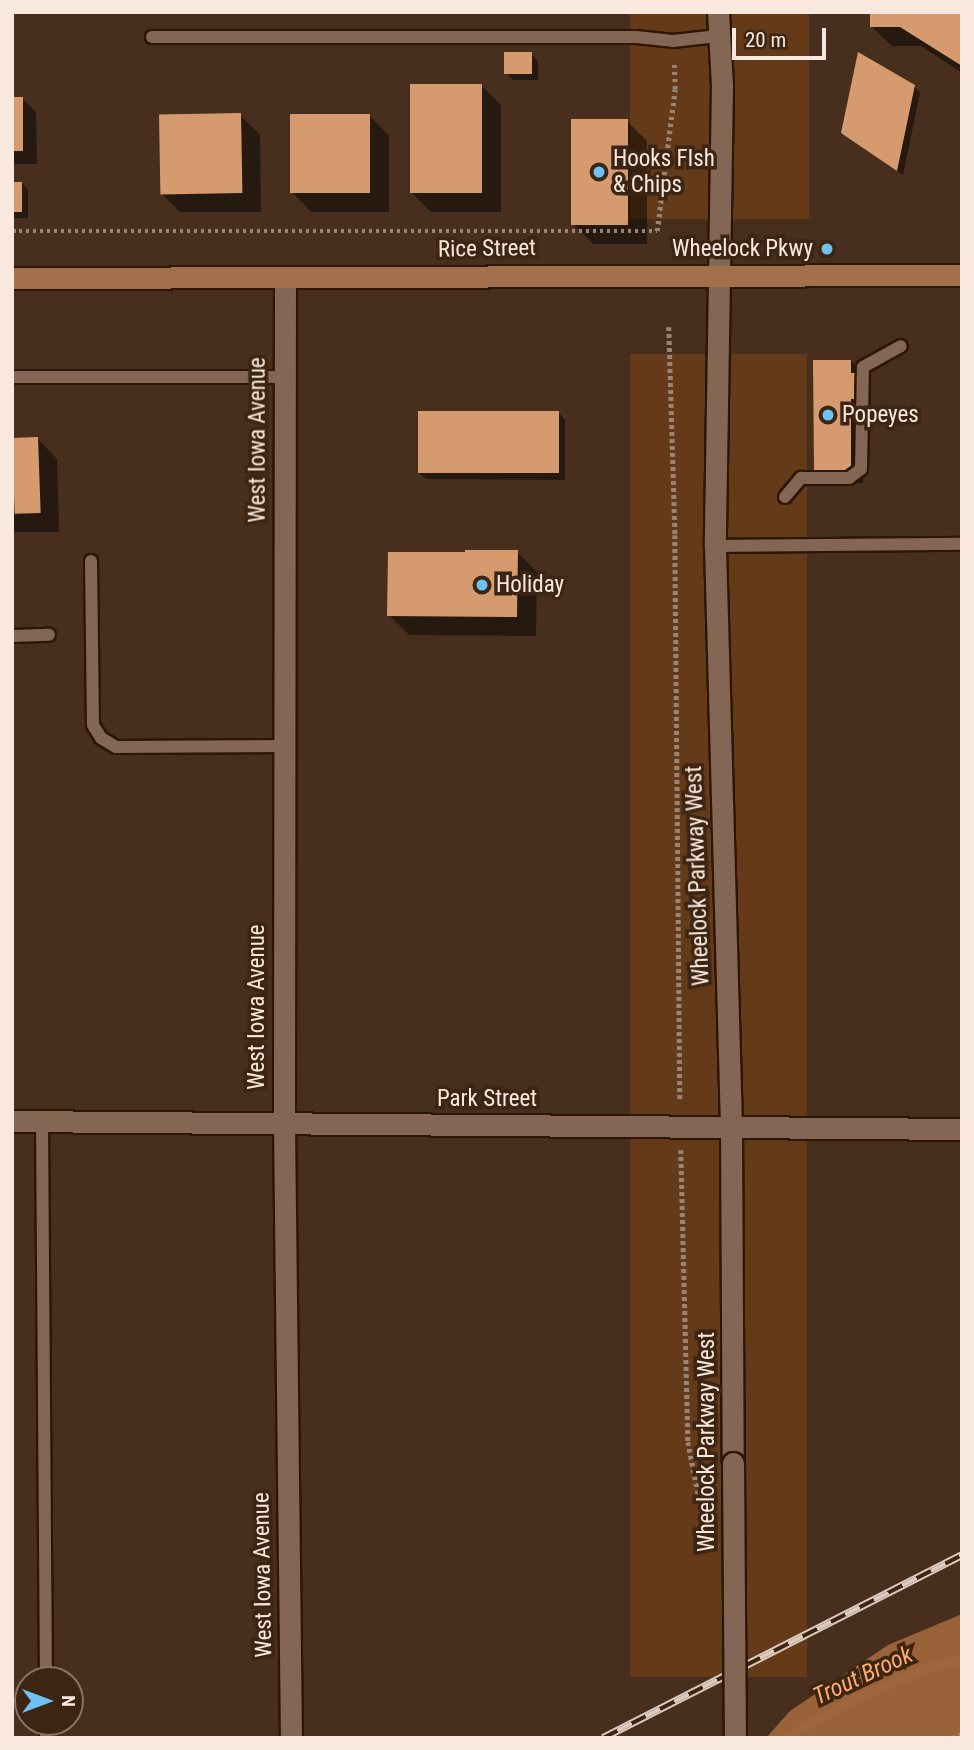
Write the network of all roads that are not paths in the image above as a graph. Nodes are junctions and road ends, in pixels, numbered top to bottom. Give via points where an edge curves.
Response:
1 (718, 12) edge
2 (718, 36) junction
3 (152, 37) dead end
4 (962, 275) edge
5 (285, 277) junction
6 (718, 277) junction
7 (12, 278) edge
8 (901, 346) dead end
9 (12, 377) edge
10 (285, 377) junction
11 (785, 497) dead end
12 (962, 544) edge
13 (715, 546) junction
14 (91, 561) dead end
15 (49, 635) dead end
16 (12, 636) edge
17 (284, 746) junction
18 (12, 1121) edge
19 (42, 1122) junction
20 (284, 1124) junction
21 (731, 1127) junction
22 (962, 1129) edge
23 (46, 1666) edge
24 (291, 1738) edge
25 (735, 1738) edge

1 - 2 street, Wheelock Parkway West
2 - 3 lane via 673,41 636,37
2 - 6 street, Wheelock Parkway West via 722,85
4 - 6 main road, Rice Street
5 - 6 main road, Rice Street
5 - 7 main road, Rice Street
5 - 10 street, West Iowa Avenue
6 - 13 street, Wheelock Parkway West
8 - 11 lane via 863,368 861,469 849,478 801,478
9 - 10 lane
10 - 17 street, West Iowa Avenue
12 - 13 lane
13 - 21 street, Wheelock Parkway West
14 - 17 lane via 93,725 101,738 116,747
15 - 16 lane
17 - 20 street, West Iowa Avenue
18 - 19 street, Park Street
19 - 20 street, Park Street
19 - 23 lane
20 - 21 street, Park Street
20 - 24 street, West Iowa Avenue
21 - 22 street, Park Street
21 - 25 street, Wheelock Parkway West, bridge

